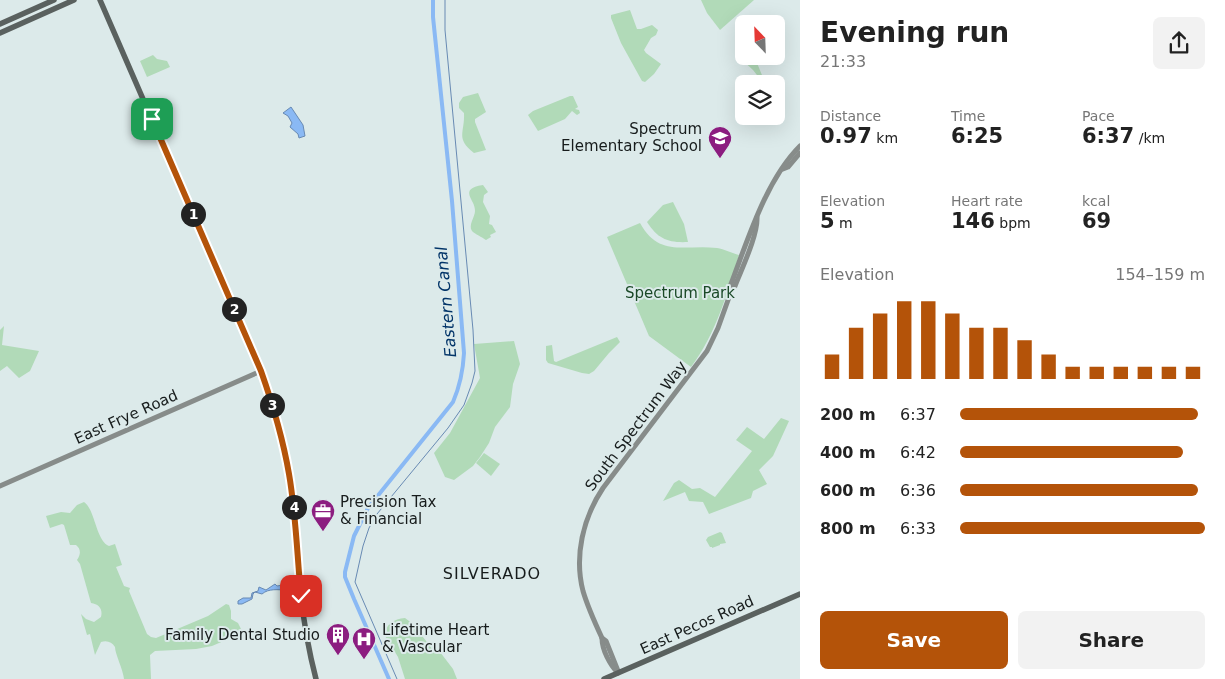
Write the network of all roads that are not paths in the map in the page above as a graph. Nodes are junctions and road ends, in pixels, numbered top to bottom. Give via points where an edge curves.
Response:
1 (54, 0) edge
2 (74, 0) edge
3 (100, 0) edge
4 (0, 24) edge
5 (0, 33) edge
6 (800, 146) edge
7 (800, 153) edge
8 (783, 169) junction
9 (261, 371) junction
10 (0, 486) edge
11 (800, 594) edge
12 (618, 673) junction
13 (316, 679) edge
14 (604, 679) edge

1 - 4 main road
2 - 5 main road
3 - 9 main road
6 - 8 street, South Spectrum Way
7 - 8 street, South Spectrum Way
8 - 12 street, South Spectrum Way via 768,191 754,223 707,351 603,488 587,518 581,544 581,579 586,602
9 - 10 street, East Frye Road
9 - 13 main road via 281,434 289,473 303,614
11 - 12 main road, East Pecos Road
12 - 14 main road, East Pecos Road

